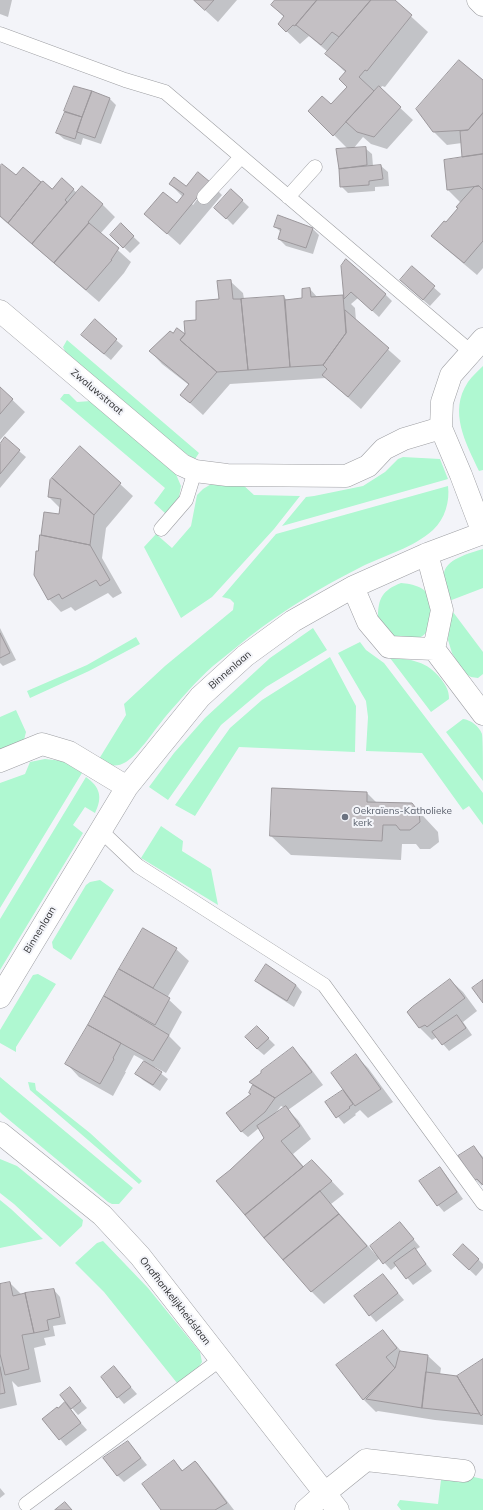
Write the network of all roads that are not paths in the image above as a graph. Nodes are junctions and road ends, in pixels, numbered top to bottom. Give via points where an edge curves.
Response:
1 (478, 0) edge
2 (483, 5) edge
3 (0, 34) edge
4 (241, 157) junction
5 (315, 167) dead end
6 (288, 196) junction
7 (204, 197) dead end
8 (0, 311) edge
9 (477, 346) edge
10 (441, 428) junction
11 (194, 471) junction
12 (161, 529) dead end
13 (483, 533) edge
14 (427, 554) junction
15 (353, 586) junction
16 (434, 649) junction
17 (483, 714) edge
18 (0, 761) edge
19 (127, 787) junction
20 (100, 830) junction
21 (0, 997) edge
22 (0, 1133) edge
23 (483, 1203) edge
24 (221, 1359) junction
25 (464, 1471) dead end
26 (325, 1493) junction
27 (26, 1504) dead end
28 (306, 1510) edge
29 (338, 1510) edge

1 - 2 street
3 - 4 lane via 165,92
4 - 6 lane
4 - 7 lane
5 - 6 lane
6 - 9 lane
8 - 11 street, Zwaluwstraat via 182,465
9 - 10 street, Binnenlaan via 451,375 442,402
10 - 11 street via 404,439 384,449 368,466 346,476 227,475
10 - 13 street, Binnenlaan
11 - 12 lane via 186,500
13 - 14 street, Binnenlaan
14 - 15 street, Binnenlaan
14 - 16 street via 442,610
15 - 16 street via 368,622 389,647
15 - 19 street, Binnenlaan via 293,621 245,656 200,697
16 - 17 street
18 - 19 street via 42,744 69,752
19 - 20 street, Binnenlaan
20 - 21 street, Binnenlaan
20 - 23 lane via 138,866 324,985
22 - 24 street, Onafhankelijkheidslaan via 102,1215 140,1256
24 - 26 street, Onafhankelijkheidslaan
24 - 27 lane
25 - 26 street via 366,1460
26 - 28 street
26 - 29 street, Onafhankelijkheidslaan

